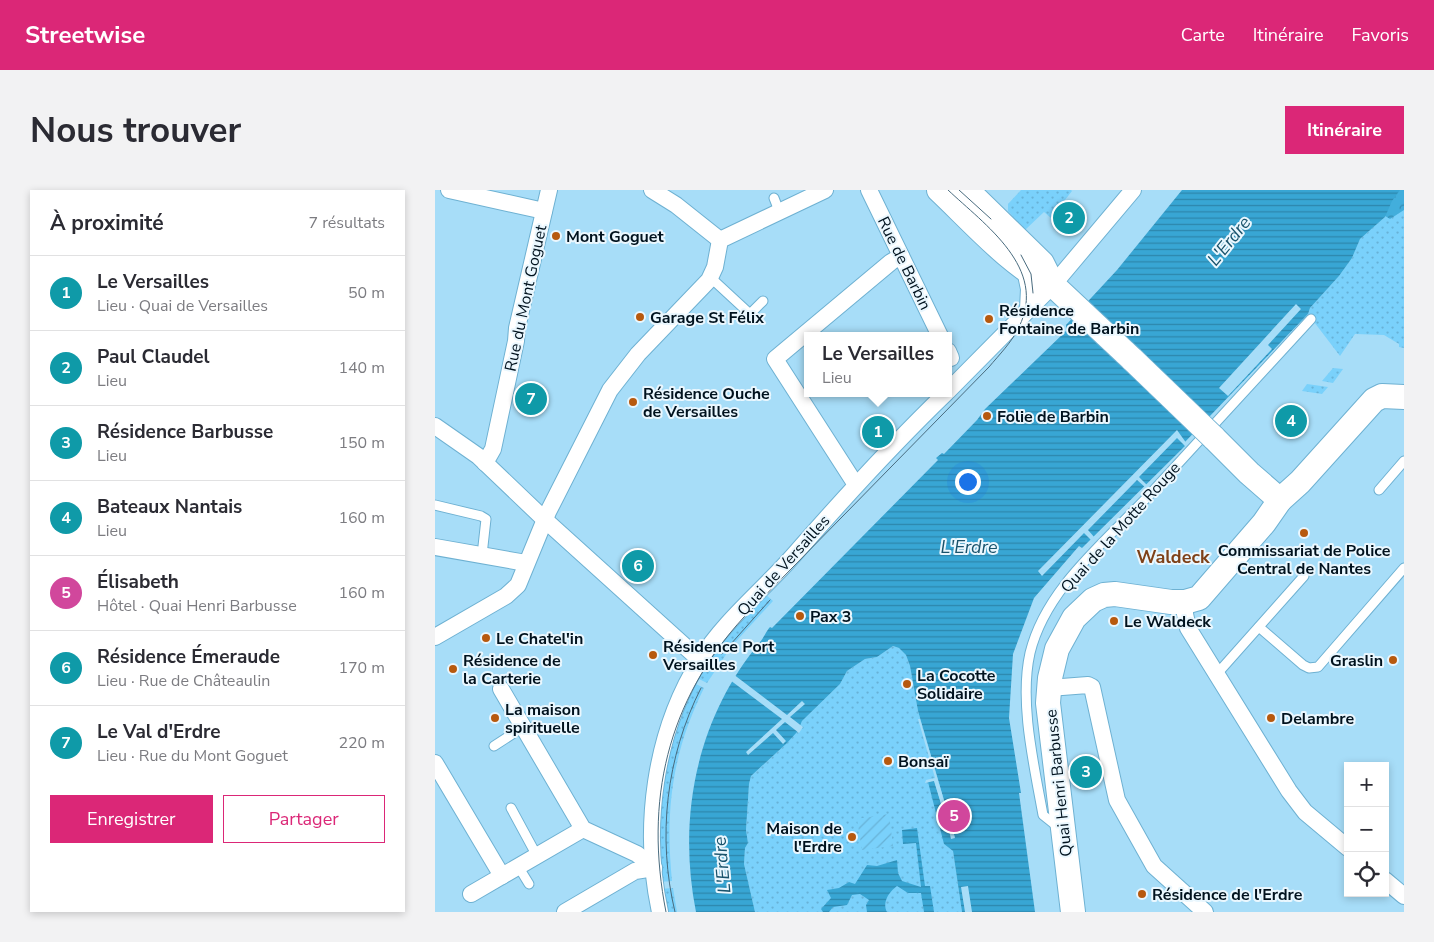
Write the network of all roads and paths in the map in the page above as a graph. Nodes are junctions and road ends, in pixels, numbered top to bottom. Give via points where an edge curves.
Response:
1 (449, 190) edge
2 (549, 190) edge
3 (652, 190) edge
4 (825, 190) edge
5 (869, 190) edge
6 (939, 190) edge
7 (967, 190) edge
8 (1133, 190) edge
9 (544, 211) junction
10 (720, 240) junction
11 (901, 256) junction
12 (1025, 270) junction
13 (710, 277) junction
14 (1060, 292) junction
15 (763, 301) dead end
16 (1028, 309) junction
17 (1311, 319) dead end
18 (806, 332) edge
19 (938, 332) edge
20 (804, 334) edge
21 (952, 387) edge
22 (942, 397) edge
23 (1404, 397) edge
24 (435, 426) edge
25 (1404, 461) edge
26 (485, 463) junction
27 (856, 485) junction
28 (1379, 490) dead end
29 (1280, 500) junction
30 (435, 505) edge
31 (544, 519) junction
32 (435, 547) edge
33 (482, 555) junction
34 (526, 563) junction
35 (1404, 568) edge
36 (1304, 576) dead end
37 (1185, 602) junction
38 (1259, 627) junction
39 (435, 637) edge
40 (700, 660) junction
41 (1216, 676) junction
42 (1049, 688) junction
43 (501, 689) dead end
44 (523, 727) junction
45 (494, 746) dead end
46 (435, 763) edge
47 (511, 808) dead end
48 (1063, 825) junction
49 (583, 829) junction
50 (1344, 845) edge
51 (537, 856) junction
52 (518, 866) junction
53 (654, 868) junction
54 (501, 876) junction
55 (1389, 883) edge
56 (529, 884) dead end
57 (471, 894) dead end
58 (1404, 896) edge
59 (565, 912) edge
60 (660, 912) edge
61 (1073, 912) edge
62 (1205, 912) edge

1 - 9 street
2 - 9 street, Rue du Mont Goguet
3 - 10 street
4 - 10 street via 777,204
5 - 11 street, Rue de Barbin
6 - 12 street
7 - 14 street via 1042,264
8 - 14 street, Quai de Versailles
9 - 26 street, Rue du Mont Goguet via 493,449
10 - 13 street
11 - 18 street
11 - 19 street, Rue de Barbin
12 - 14 street
12 - 16 street via 1029,289
13 - 15 lane via 750,314
13 - 31 street via 613,385
14 - 16 street, Quai de Versailles
14 - 29 street, bridge
16 - 21 street, Quai de Versailles
17 - 48 lane, Quai de la Motte Rouge via 1082,565 1045,614 1033,642 1027,668 1029,717 1043,815 1053,823
20 - 27 street via 775,358
22 - 27 street, Quai de Versailles
23 - 29 street via 1382,396 1374,400
24 - 26 street
25 - 28 lane
26 - 31 street
27 - 40 street, Quai de Versailles via 725,628
29 - 37 street via 1204,594
30 - 33 lane via 486,519
31 - 34 street
31 - 40 street
32 - 33 street
33 - 34 street
34 - 39 street via 518,584 506,596
35 - 38 lane via 1318,668 1303,665
36 - 38 lane
37 - 41 street via 1188,628
37 - 42 street, Quai Henri Barbusse via 1115,594 1093,600 1074,618 1057,649
38 - 41 lane
40 - 53 street, Quai de Versailles via 673,717 658,771 653,807
41 - 50 street via 1289,791 1305,812
42 - 48 street, Quai Henri Barbusse
42 - 62 street via 1092,687 1117,800 1154,866
43 - 44 street
44 - 45 lane
44 - 49 street
46 - 54 street
47 - 51 lane
48 - 61 street, Quai Henri Barbusse
49 - 51 street
49 - 53 street via 637,854
51 - 52 street
52 - 54 street
52 - 56 lane
53 - 59 street via 635,871
53 - 60 street, Quai de Versailles
54 - 57 street
55 - 58 street

